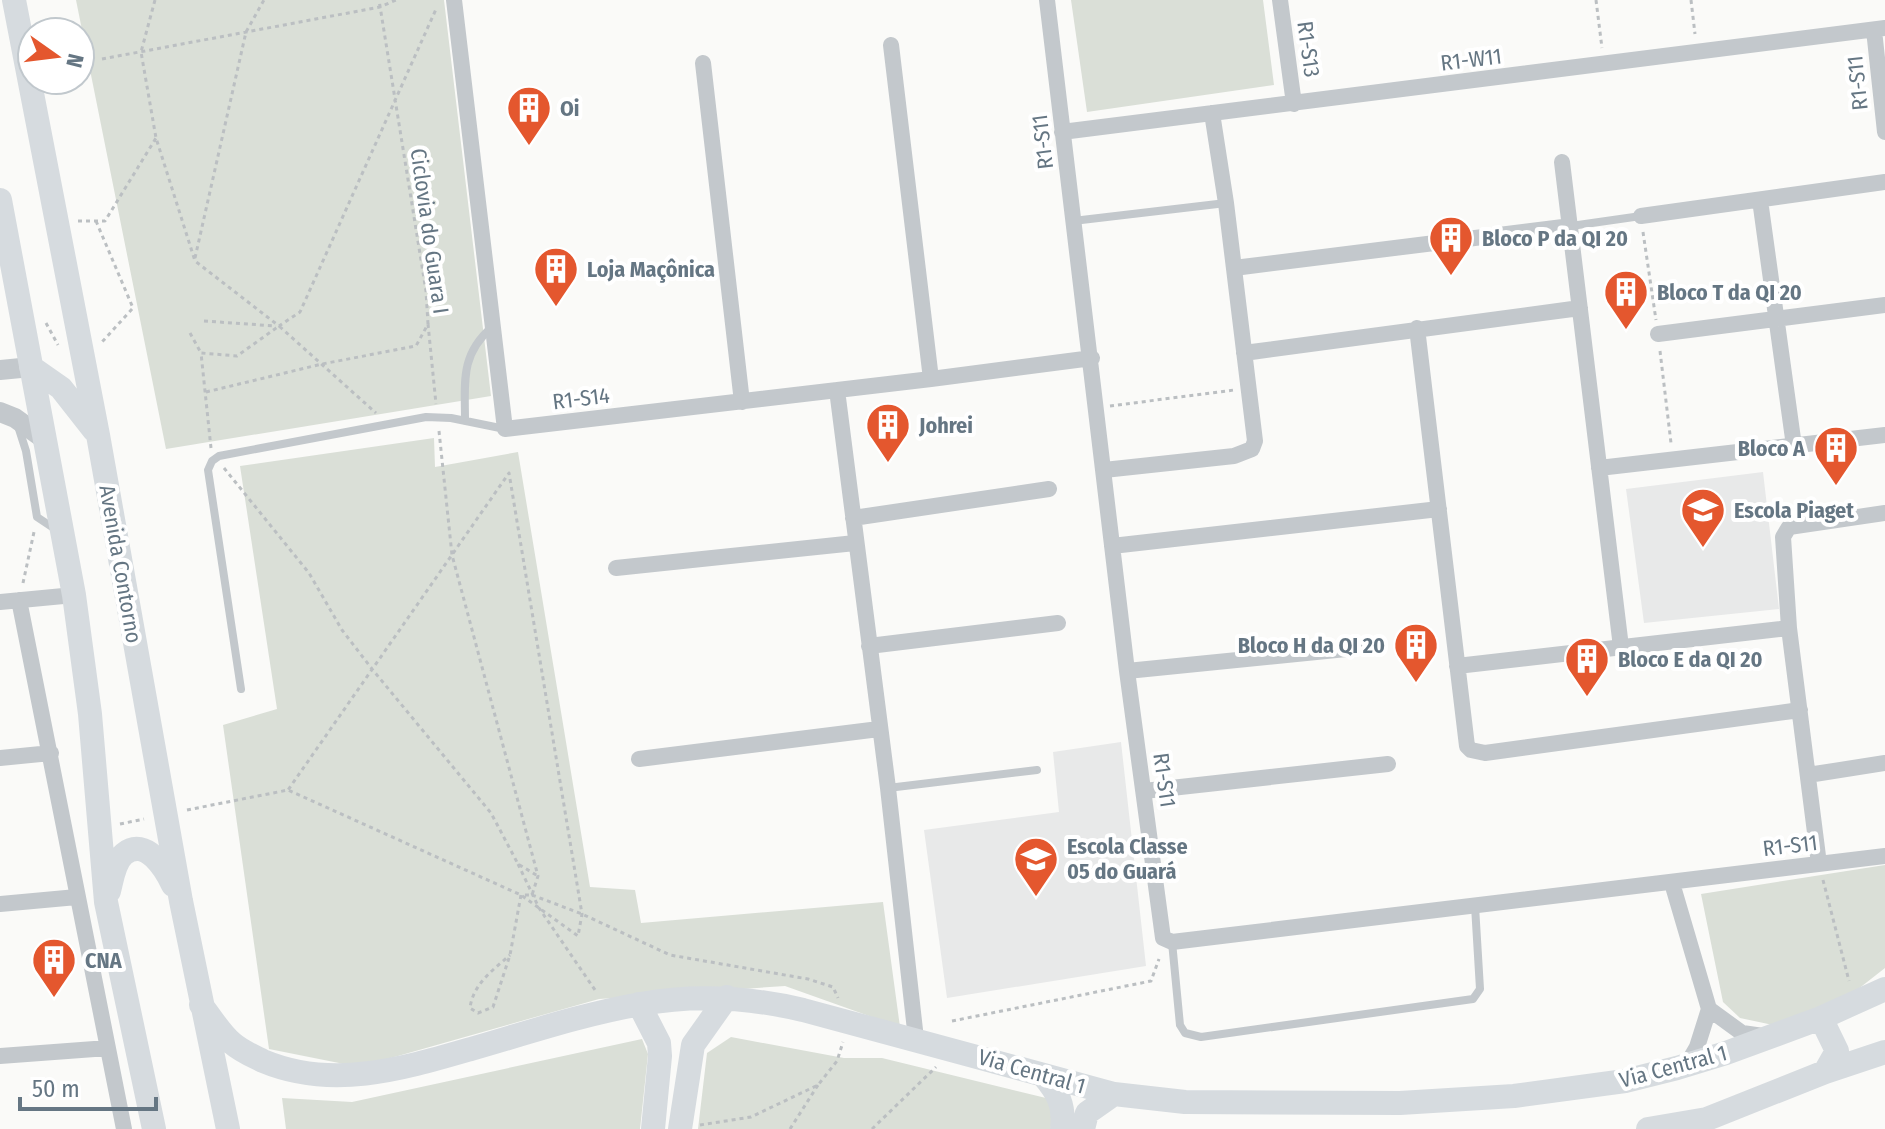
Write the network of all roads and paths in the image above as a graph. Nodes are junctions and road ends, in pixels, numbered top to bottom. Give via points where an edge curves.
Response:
1 (14, 0) edge
2 (155, 0) edge
3 (264, 0) edge
4 (379, 0) edge
5 (396, 0) edge
6 (440, 0) edge
7 (454, 0) edge
8 (1047, 0) edge
9 (1280, 0) edge
10 (1596, 0) edge
11 (1691, 0) edge
12 (380, 7) junction
13 (1879, 29) edge
14 (246, 32) junction
15 (891, 45) dead end
16 (1696, 50) junction
17 (141, 52) junction
18 (102, 59) dead end
19 (703, 63) dead end
20 (1603, 64) junction
21 (394, 100) junction
22 (1294, 104) junction
23 (1212, 113) junction
24 (1062, 132) junction
25 (1885, 132) edge
26 (156, 138) junction
27 (1562, 162) dead end
28 (1885, 182) edge
29 (0, 200) edge
30 (1760, 200) junction
31 (1226, 203) junction
32 (1641, 216) joint
33 (58, 221) junction
34 (96, 221) junction
35 (1073, 221) junction
36 (1571, 226) junction
37 (195, 261) junction
38 (1234, 268) junction
39 (1885, 305) edge
40 (1580, 308) junction
41 (1778, 319) junction
42 (44, 320) dead end
43 (204, 321) dead end
44 (428, 324) junction
45 (279, 326) junction
46 (493, 327) junction
47 (1417, 328) junction
48 (190, 333) dead end
49 (1658, 334) dead end
50 (96, 348) dead end
51 (201, 353) junction
52 (1244, 353) junction
53 (63, 355) dead end
54 (1092, 358) junction
55 (322, 364) junction
56 (31, 367) junction
57 (0, 370) edge
58 (931, 379) junction
59 (1250, 388) junction
60 (837, 390) junction
61 (206, 392) junction
62 (742, 402) junction
63 (1098, 407) junction
64 (7, 415) edge
65 (437, 416) junction
66 (465, 421) junction
67 (388, 424) junction
68 (505, 429) junction
69 (98, 435) junction
70 (1885, 435) edge
71 (44, 439) junction
72 (1794, 446) junction
73 (212, 461) junction
74 (1599, 468) junction
75 (1104, 470) junction
76 (1049, 489) dead end
77 (1439, 509) junction
78 (1885, 513) edge
79 (37, 517) junction
80 (853, 518) junction
81 (62, 533) junction
82 (855, 543) junction
83 (1112, 546) junction
84 (452, 555) junction
85 (616, 568) dead end
86 (74, 595) junction
87 (19, 600) junction
88 (0, 602) edge
89 (1058, 623) dead end
90 (1789, 628) junction
91 (869, 646) junction
92 (1366, 647) dead end
93 (1621, 647) junction
94 (1457, 666) junction
95 (372, 669) junction
96 (1127, 671) junction
97 (241, 689) dead end
98 (1800, 710) junction
99 (879, 729) junction
100 (51, 753) junction
101 (0, 758) edge
102 (639, 759) dead end
103 (1885, 763) edge
104 (1388, 764) dead end
105 (1037, 770) dead end
106 (1808, 775) junction
107 (888, 788) junction
108 (1144, 791) junction
109 (1885, 856) edge
110 (518, 864) junction
111 (1819, 864) junction
112 (538, 876) junction
113 (1672, 883) junction
114 (521, 895) junction
115 (532, 895) junction
116 (77, 897) junction
117 (181, 901) junction
118 (106, 902) junction
119 (0, 904) edge
120 (1475, 906) junction
121 (539, 908) junction
122 (1169, 941) junction
123 (510, 955) junction
124 (1885, 989) edge
125 (727, 997) junction
126 (639, 1004) junction
127 (1855, 1004) junction
128 (201, 1005) junction
129 (1709, 1009) junction
130 (609, 1011) junction
131 (1821, 1018) junction
132 (952, 1021) dead end
133 (1786, 1030) junction
134 (134, 1031) junction
135 (916, 1039) junction
136 (108, 1048) junction
137 (1885, 1052) edge
138 (0, 1056) edge
139 (939, 1064) dead end
140 (1677, 1068) junction
141 (1825, 1072) junction
142 (1043, 1075) junction
143 (818, 1085) dead end
144 (1114, 1094) junction
145 (1710, 1124) edge
146 (124, 1129) edge
147 (154, 1129) edge
148 (170, 1129) edge
149 (228, 1129) edge
150 (653, 1129) edge
151 (680, 1129) edge
152 (790, 1129) edge
153 (872, 1129) edge
154 (1062, 1129) edge
155 (1083, 1129) edge
156 (1648, 1129) edge

1 - 33 main road, Avenida Contorno
2 - 17 path
3 - 14 path
4 - 12 path, Ciclovia do Guara I
5 - 12 path
6 - 21 path
7 - 46 street
8 - 24 street, R1-S11
9 - 22 street, R1-S13
10 - 20 path
11 - 16 path
12 - 14 path
12 - 21 path, Ciclovia do Guara I
13 - 16 street, R1-W11
13 - 25 street, R1-S11
14 - 17 path
14 - 37 path
15 - 58 street
16 - 20 street, R1-W11
17 - 18 path
17 - 26 path
19 - 62 street
20 - 22 street, R1-W11
21 - 44 path, Ciclovia do Guara I
21 - 45 path via 300,312
22 - 23 street, R1-W11
23 - 24 street, R1-W11
23 - 31 street
24 - 35 street, R1-S11
26 - 34 path via 105,221
26 - 37 path
27 - 36 street
28 - 30 street
29 - 56 main road
30 - 32 street
30 - 41 street
31 - 35 lane
31 - 38 street
32 - 36 lane
33 - 34 path
33 - 69 main road, Avenida Contorno
34 - 50 path via 133,308
35 - 54 street, R1-S11
36 - 38 street
36 - 40 street
37 - 45 path
38 - 52 street
39 - 41 street
40 - 47 street
40 - 74 street
41 - 49 street
41 - 72 street
42 - 53 path
43 - 45 path
44 - 55 path, Ciclovia do Guara I via 416,346
44 - 65 path
45 - 51 path via 237,356
45 - 55 path
46 - 66 lane via 471,350 466,366
46 - 68 street
47 - 52 street
47 - 77 street
48 - 51 path
51 - 61 path
52 - 59 street
54 - 58 street, R1-S14
54 - 63 street, R1-S11
55 - 61 path, Ciclovia do Guara I
55 - 67 path
56 - 57 street
56 - 69 main road via 61,388
56 - 71 main road
58 - 60 street, R1-S14
59 - 63 path
59 - 75 street via 1255,441 1245,454
60 - 62 street, R1-S14
60 - 80 street
61 - 73 path
62 - 68 street, R1-S14
63 - 75 street, R1-S11
64 - 71 street
64 - 79 lane via 26,451
65 - 66 lane
65 - 67 lane
65 - 84 path
66 - 68 lane
67 - 73 lane
69 - 117 main road, Avenida Contorno
70 - 72 street
71 - 81 main road
72 - 74 street
73 - 95 path via 224,468 309,573
73 - 97 lane via 208,470
74 - 93 street
75 - 83 street, R1-S11
76 - 80 street
77 - 83 street
77 - 94 street
78 - 90 street via 1785,531
79 - 81 lane
79 - 87 path
80 - 82 street
81 - 86 main road
82 - 85 street
82 - 91 street
83 - 96 street, R1-S11
84 - 95 path
84 - 112 path
84 - 121 path via 509,473 582,914 578,936
86 - 87 street
86 - 118 main road
87 - 88 street
87 - 100 street
89 - 91 street
90 - 93 street
90 - 98 street
91 - 99 street
92 - 96 street
93 - 94 street
94 - 98 street via 1467,746 1478,753
95 - 110 path via 491,813
95 - 114 path via 288,790
96 - 108 street, R1-S11
98 - 106 street
99 - 102 street
99 - 107 street
100 - 101 street
100 - 116 street
103 - 106 street
104 - 108 street
105 - 107 lane
106 - 111 street
107 - 135 street
108 - 122 street, R1-S11 via 1161,930
109 - 111 street, R1-S11
110 - 112 path
110 - 115 path
111 - 113 street, R1-S11
111 - 127 path
112 - 115 path
113 - 120 street, R1-S11
113 - 129 street
114 - 115 path
114 - 121 path
114 - 123 path
115 - 121 path
116 - 119 street
116 - 136 street
117 - 118 main road via 156,858 132,851 115,867
117 - 128 main road, Avenida Contorno
118 - 134 main road
120 - 122 street, R1-S11
120 - 122 lane via 1480,989 1473,999 1201,1037 1185,1033 1180,1025
121 - 130 path
122 - 132 path via 1151,981
123 - 123 path via 493,1007 478,1013 470,1008 483,980
124 - 127 main road, Via Central 1
125 - 126 main road, Via Central 1
125 - 135 main road, Via Central 1 via 774,1003
125 - 151 main road via 693,1045
126 - 130 main road, Via Central 1
126 - 150 main road via 659,1043
127 - 131 main road, Via Central 1
128 - 130 main road, Via Central 1 via 248,1054 281,1068 335,1076 403,1069
128 - 149 main road, Avenida Contorno
129 - 133 street via 1742,1033 1760,1037
129 - 140 street via 1697,1047
131 - 133 main road, Via Central 1
131 - 141 main road via 1837,1045
133 - 140 main road, Via Central 1
134 - 147 main road
134 - 148 main road via 165,1100
135 - 142 main road, Via Central 1
136 - 138 street
136 - 146 street
137 - 141 main road
139 - 153 path
140 - 144 main road, Via Central 1 via 1625,1081 1514,1096 1400,1103 1185,1102
141 - 145 main road
142 - 144 main road, Via Central 1
142 - 154 main road via 1061,1099
143 - 152 path
144 - 155 main road via 1087,1113
145 - 156 main road

